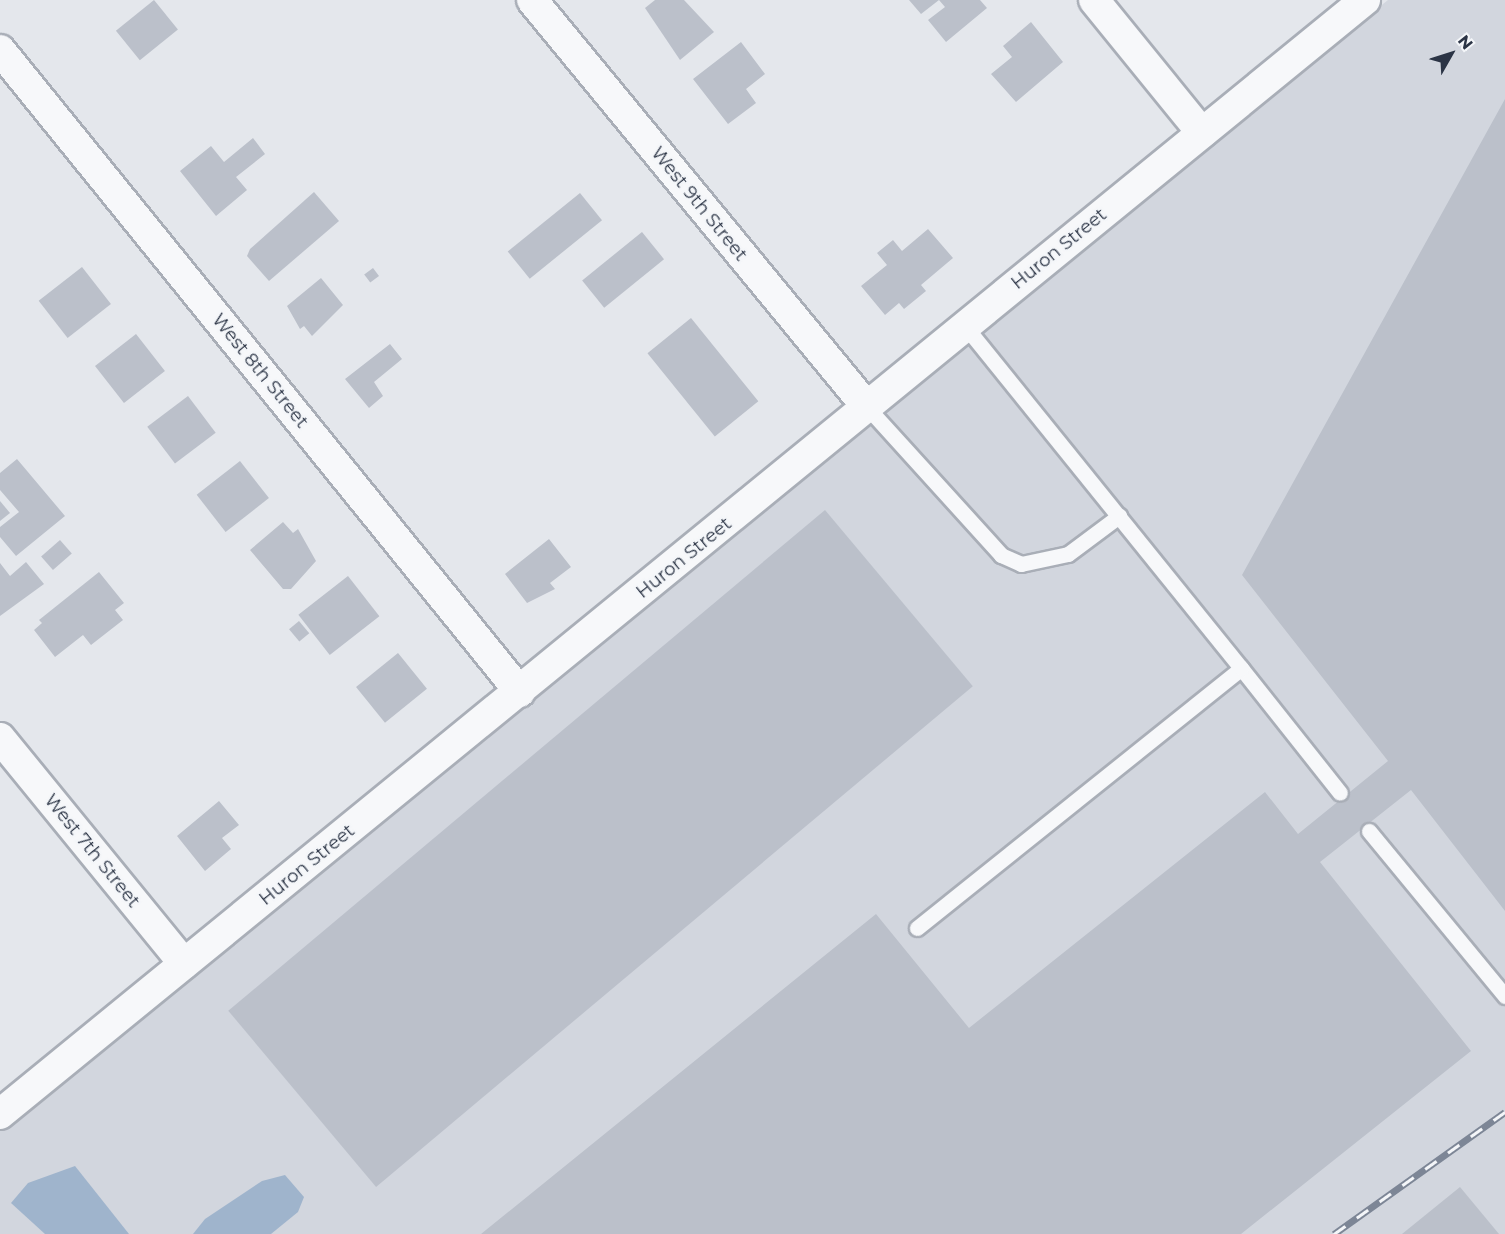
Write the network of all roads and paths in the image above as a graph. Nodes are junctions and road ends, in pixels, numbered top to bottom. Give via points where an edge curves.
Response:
1 (532, 0) edge
2 (1094, 0) edge
3 (1365, 0) edge
4 (0, 50) edge
5 (1202, 133) junction
6 (964, 325) junction
7 (867, 407) junction
8 (1119, 516) junction
9 (1241, 668) junction
10 (520, 692) junction
11 (0, 738) edge
12 (1340, 793) dead end
13 (1369, 831) dead end
14 (917, 928) dead end
15 (184, 964) junction
16 (1505, 996) edge
17 (0, 1114) edge

1 - 7 street, West 9th Street
2 - 5 street
3 - 5 street, Huron Street
4 - 10 street, West 8th Street
5 - 6 street, Huron Street
6 - 7 street, Huron Street
6 - 8 lane
7 - 8 lane via 1001,555 1020,564 1068,554
7 - 10 street, Huron Street
8 - 9 lane
9 - 12 lane
9 - 14 lane
10 - 15 street, Huron Street
11 - 15 street, West 7th Street
13 - 16 lane
15 - 17 street, Huron Street

